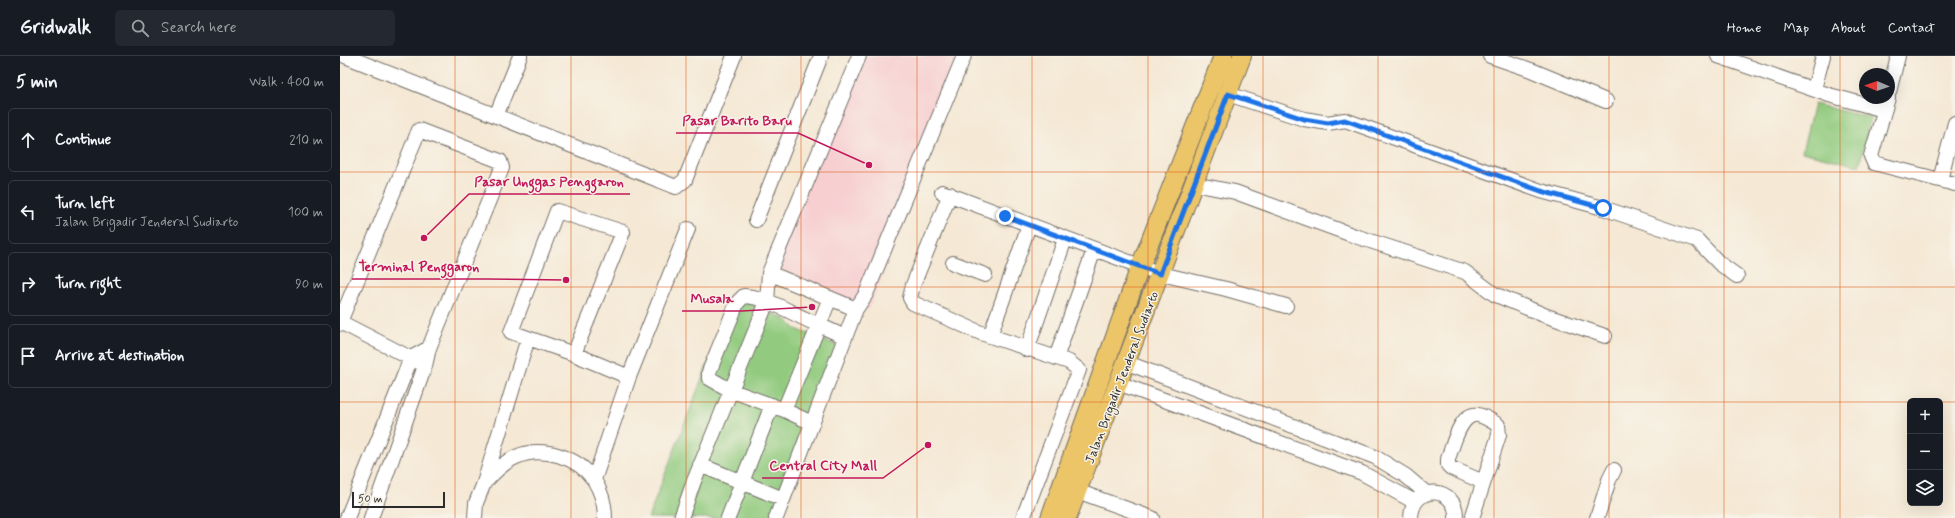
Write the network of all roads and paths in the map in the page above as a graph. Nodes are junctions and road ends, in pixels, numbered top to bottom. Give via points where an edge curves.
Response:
1 (345, 56) edge
2 (520, 56) edge
3 (734, 56) edge
4 (821, 56) edge
5 (859, 56) edge
6 (964, 56) edge
7 (1223, 56) edge
8 (1242, 56) edge
9 (1490, 56) edge
10 (1718, 56) edge
11 (1823, 56) edge
12 (1898, 56) edge
13 (1751, 62) edge
14 (1895, 68) edge
15 (1814, 89) junction
16 (1228, 94) junction
17 (1859, 98) edge
18 (1606, 101) dead end
19 (1886, 104) edge
20 (496, 116) junction
21 (1955, 123) edge
22 (1940, 180) junction
23 (1194, 184) junction
24 (1955, 184) edge
25 (756, 220) dead end
26 (1029, 225) junction
27 (688, 229) dead end
28 (1065, 239) junction
29 (1094, 250) junction
30 (953, 262) dead end
31 (1140, 267) junction
32 (769, 273) junction
33 (1160, 274) junction
34 (985, 275) dead end
35 (1737, 276) dead end
36 (830, 298) junction
37 (767, 302) junction
38 (1286, 306) dead end
39 (856, 309) junction
40 (340, 323) edge
41 (818, 325) junction
42 (990, 336) junction
43 (1605, 336) dead end
44 (845, 337) junction
45 (528, 338) junction
46 (429, 348) junction
47 (1027, 350) junction
48 (574, 354) junction
49 (411, 358) junction
50 (1056, 358) junction
51 (1125, 362) junction
52 (425, 366) junction
53 (629, 378) junction
54 (1118, 383) junction
55 (730, 390) junction
56 (778, 408) junction
57 (812, 423) junction
58 (700, 465) junction
59 (1614, 470) dead end
60 (594, 480) junction
61 (743, 482) junction
62 (1483, 482) junction
63 (484, 483) junction
64 (1076, 491) junction
65 (1426, 493) junction
66 (783, 499) junction
67 (1415, 502) junction
68 (1130, 515) edge
69 (1475, 517) edge
70 (347, 518) edge
71 (371, 518) edge
72 (475, 518) edge
73 (605, 518) edge
74 (681, 518) edge
75 (728, 518) edge
76 (776, 518) edge
77 (1023, 518) edge
78 (1050, 518) edge
79 (1067, 518) edge
80 (1152, 518) edge
81 (1411, 518) edge
82 (1456, 518) edge
83 (1597, 518) edge

1 - 20 street
2 - 20 street
3 - 20 street via 685,180 676,186
4 - 25 street
5 - 32 street
6 - 39 street via 866,294
7 - 31 main road, Jalan Brigadir Jenderal Sudiarto
8 - 16 main road, Jalan Brigadir Jenderal Sudiarto
9 - 18 street
10 - 13 street
11 - 15 street
12 - 14 street
13 - 15 street
15 - 17 street
16 - 23 main road, Jalan Brigadir Jenderal Sudiarto
16 - 35 street via 1304,119 1328,123 1345,120 1541,191 1673,231 1697,240 1719,263
19 - 22 street via 1871,156 1874,163
21 - 22 street
22 - 24 street
23 - 33 main road, Jalan Brigadir Jenderal Sudiarto
23 - 43 street via 1235,192 1355,236 1465,272 1494,294
26 - 28 street
26 - 42 street
26 - 42 street via 945,193 910,298 913,303
27 - 53 street
28 - 29 street
28 - 47 street
29 - 31 street
29 - 50 street
30 - 34 street
31 - 33 street
31 - 78 main road, Jalan Brigadir Jenderal Sudiarto
32 - 36 street
32 - 37 street
33 - 38 street
33 - 51 main road, Jalan Brigadir Jenderal Sudiarto
36 - 39 street
36 - 41 street
37 - 41 street
37 - 55 street
37 - 55 street via 752,296 744,296 737,303 708,376
39 - 44 street
40 - 46 street via 418,131 421,130 498,159 502,168
40 - 49 street
41 - 44 street
41 - 56 street
42 - 47 street
44 - 57 street
45 - 48 street
45 - 48 street via 511,332 558,211 623,232
45 - 63 street
46 - 49 street
46 - 52 street
47 - 50 street
48 - 53 street
49 - 52 street
49 - 70 street
50 - 77 street via 1069,362 1079,370
51 - 54 main road, Jalan Brigadir Jenderal Sudiarto
51 - 65 street via 1375,457 1406,476
52 - 71 street
53 - 60 street
54 - 64 main road, Jalan Brigadir Jenderal Sudiarto
54 - 67 street via 1362,473
55 - 56 street
55 - 58 street
56 - 57 street
56 - 61 street
57 - 66 street
58 - 61 street
58 - 74 street
59 - 83 street
60 - 63 street via 572,461 560,455 539,452 518,456 499,467
60 - 73 street via 604,504
61 - 66 street
61 - 75 street
62 - 62 street via 1448,465 1463,421 1469,416 1479,415 1498,426 1499,435
62 - 69 street
63 - 72 street via 476,503
64 - 68 street
64 - 79 main road, Jalan Brigadir Jenderal Sudiarto
65 - 67 street
65 - 82 street via 1438,493 1449,498 1456,509
66 - 76 street
67 - 81 street
68 - 80 street

